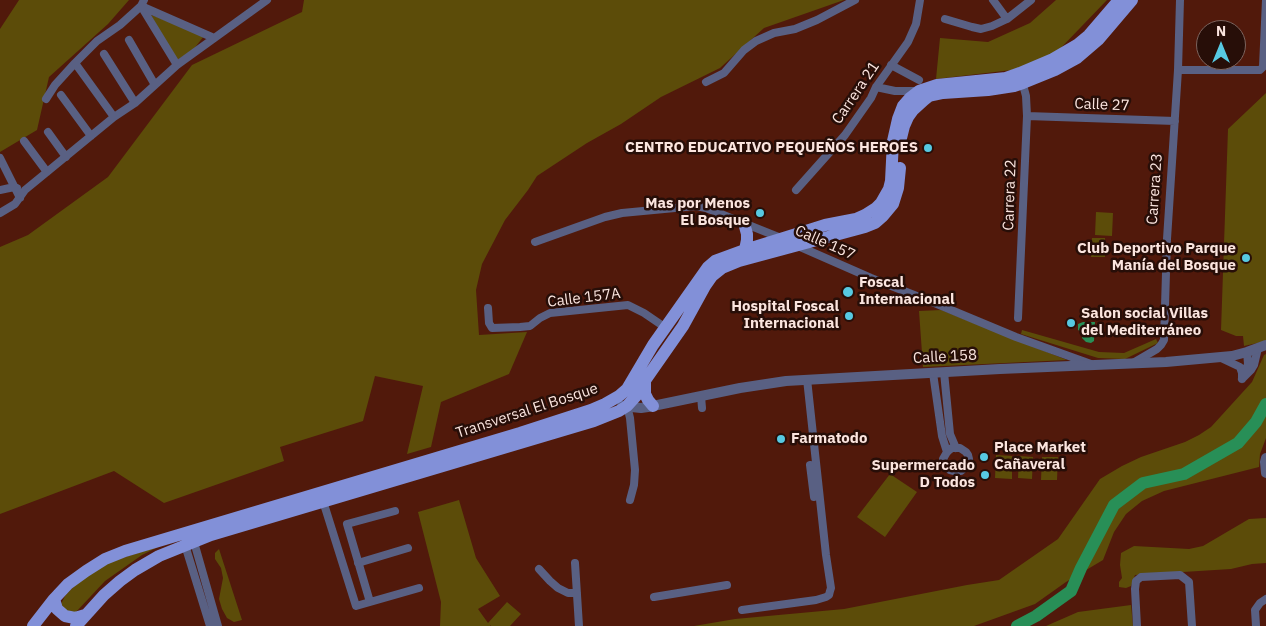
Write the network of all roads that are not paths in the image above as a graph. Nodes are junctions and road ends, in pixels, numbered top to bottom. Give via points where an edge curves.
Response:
1 (267, 0) edge
2 (856, 0) edge
3 (920, 0) edge
4 (993, 0) edge
5 (1031, 0) edge
6 (1119, 0) edge
7 (1132, 0) edge
8 (1180, 0) edge
9 (1266, 0) edge
10 (142, 3) edge
11 (945, 19) dead end
12 (1007, 19) junction
13 (214, 38) junction
14 (129, 40) dead end
15 (104, 54) dead end
16 (74, 63) junction
17 (177, 66) junction
18 (890, 66) junction
19 (1178, 70) junction
20 (1022, 78) junction
21 (706, 82) dead end
22 (155, 85) junction
23 (919, 85) junction
24 (876, 87) junction
25 (895, 91) junction
26 (61, 95) dead end
27 (46, 99) dead end
28 (135, 103) junction
29 (903, 106) junction
30 (1027, 116) junction
31 (114, 117) junction
32 (1175, 121) junction
33 (48, 132) dead end
34 (91, 136) junction
35 (24, 141) dead end
36 (66, 157) junction
37 (0, 158) edge
38 (47, 172) junction
39 (14, 187) junction
40 (0, 190) edge
41 (25, 190) junction
42 (796, 190) dead end
43 (20, 198) junction
44 (0, 212) edge
45 (744, 223) junction
46 (783, 239) junction
47 (535, 242) dead end
48 (796, 245) junction
49 (745, 250) junction
50 (488, 308) dead end
51 (1018, 318) dead end
52 (666, 328) junction
53 (1262, 346) edge
54 (1247, 352) junction
55 (1219, 358) junction
56 (1132, 364) junction
57 (1098, 366) junction
58 (938, 373) junction
59 (807, 379) junction
60 (1242, 379) junction
61 (646, 380) junction
62 (627, 389) junction
63 (701, 396) junction
64 (626, 406) junction
65 (652, 406) junction
66 (702, 408) dead end
67 (590, 410) junction
68 (956, 448) junction
69 (947, 452) junction
70 (1266, 458) edge
71 (810, 465) dead end
72 (1266, 473) edge
73 (630, 500) dead end
74 (323, 501) junction
75 (395, 511) dead end
76 (189, 544) junction
77 (821, 544) junction
78 (408, 548) dead end
79 (358, 563) junction
80 (575, 563) dead end
81 (539, 568) dead end
82 (727, 586) dead end
83 (419, 588) dead end
84 (577, 593) junction
85 (654, 597) dead end
86 (54, 598) junction
87 (370, 602) junction
88 (1264, 604) edge
89 (742, 610) dead end
90 (85, 615) junction
91 (33, 626) edge
92 (39, 626) edge
93 (48, 626) edge
94 (76, 626) edge
95 (210, 626) edge
96 (218, 626) edge
97 (579, 626) edge
98 (1137, 626) edge
99 (1192, 626) edge
100 (1256, 626) edge

1 - 13 street
2 - 21 street via 795,29 756,40 724,73
3 - 18 street, Carrera 21 via 916,24 908,42
4 - 12 street
5 - 12 street
6 - 20 main road, Transversal El Bosque via 1077,45
7 - 20 main road, Transversal El Bosque via 1098,40 1068,64
8 - 19 street, Carrera 23
9 - 19 street via 1262,69
10 - 13 street
10 - 16 street
10 - 17 street
11 - 12 street via 981,29
13 - 17 street
14 - 22 street
15 - 28 street
16 - 27 street
16 - 31 street
17 - 22 street
18 - 23 street
18 - 24 street, Carrera 21
19 - 32 street, Carrera 23
20 - 23 main road, Transversal El Bosque
20 - 30 street, Carrera 22
20 - 48 main road, Transversal El Bosque via 995,89 929,96 913,110 904,126 898,188 888,210 875,223 865,227
22 - 28 street
23 - 25 street
23 - 29 main road, Transversal El Bosque
24 - 25 street
24 - 42 street, Carrera 21 via 845,135
25 - 29 street
26 - 34 street
28 - 31 street
29 - 46 main road, Transversal El Bosque via 893,140 891,181 881,203 856,219
30 - 32 street, Calle 27
30 - 51 street, Carrera 22
31 - 34 street
32 - 56 street, Carrera 23 via 1164,340 1157,349
33 - 36 street
34 - 36 street
35 - 38 street
36 - 38 street
37 - 39 street
38 - 41 street
39 - 40 street
39 - 41 street
39 - 43 street
41 - 43 street
43 - 44 street
45 - 46 street, Calle 157
45 - 47 street, Calle 157 via 696,206 622,213
45 - 49 main road via 748,240
46 - 48 street, Calle 157
46 - 49 main road, Transversal El Bosque
48 - 57 street, Calle 157 via 1016,337
48 - 61 main road, Transversal El Bosque via 739,261 712,276
49 - 52 main road, Transversal El Bosque via 715,261 708,267
50 - 52 street, Calle 157A via 492,328 530,326 550,313 628,306
52 - 62 main road, Transversal El Bosque
53 - 54 street, Calle 158
53 - 60 street via 1251,370
54 - 55 street, Calle 158
54 - 60 street via 1247,369
55 - 56 street, Calle 158
55 - 60 street via 1240,367
56 - 57 street, Calle 158
57 - 58 street, Calle 158
58 - 59 street, Calle 158
58 - 68 street via 950,434
58 - 69 street via 942,436
59 - 63 street, Calle 158
59 - 77 street
61 - 64 main road, Transversal El Bosque
61 - 65 main road via 646,394
62 - 64 street
62 - 67 main road, Transversal El Bosque
63 - 65 street, Calle 158
63 - 66 street
64 - 65 street, Calle 158
64 - 67 street, Calle 158
64 - 73 street via 635,470
64 - 74 main road, Transversal El Bosque via 594,421
67 - 86 main road, Transversal El Bosque via 125,551 86,571
68 - 69 street
68 - 69 street via 963,450 969,459 961,471 947,467 943,459
70 - 72 street
71 - 77 street
74 - 76 main road, Transversal El Bosque
74 - 87 street via 356,606
75 - 79 street via 347,524
76 - 90 main road, Transversal El Bosque via 136,570
76 - 95 street
76 - 96 street
77 - 89 street via 831,588 829,595 809,602
78 - 79 street
79 - 87 street
80 - 84 street
81 - 84 street via 558,588
82 - 85 street
83 - 87 street
84 - 97 street
86 - 90 main road via 57,609 65,616
86 - 91 main road, Transversal El Bosque
88 - 100 street via 1255,610
90 - 94 main road, Transversal El Bosque
92 - 93 main road
98 - 99 street via 1136,581 1141,576 1180,575 1189,582

